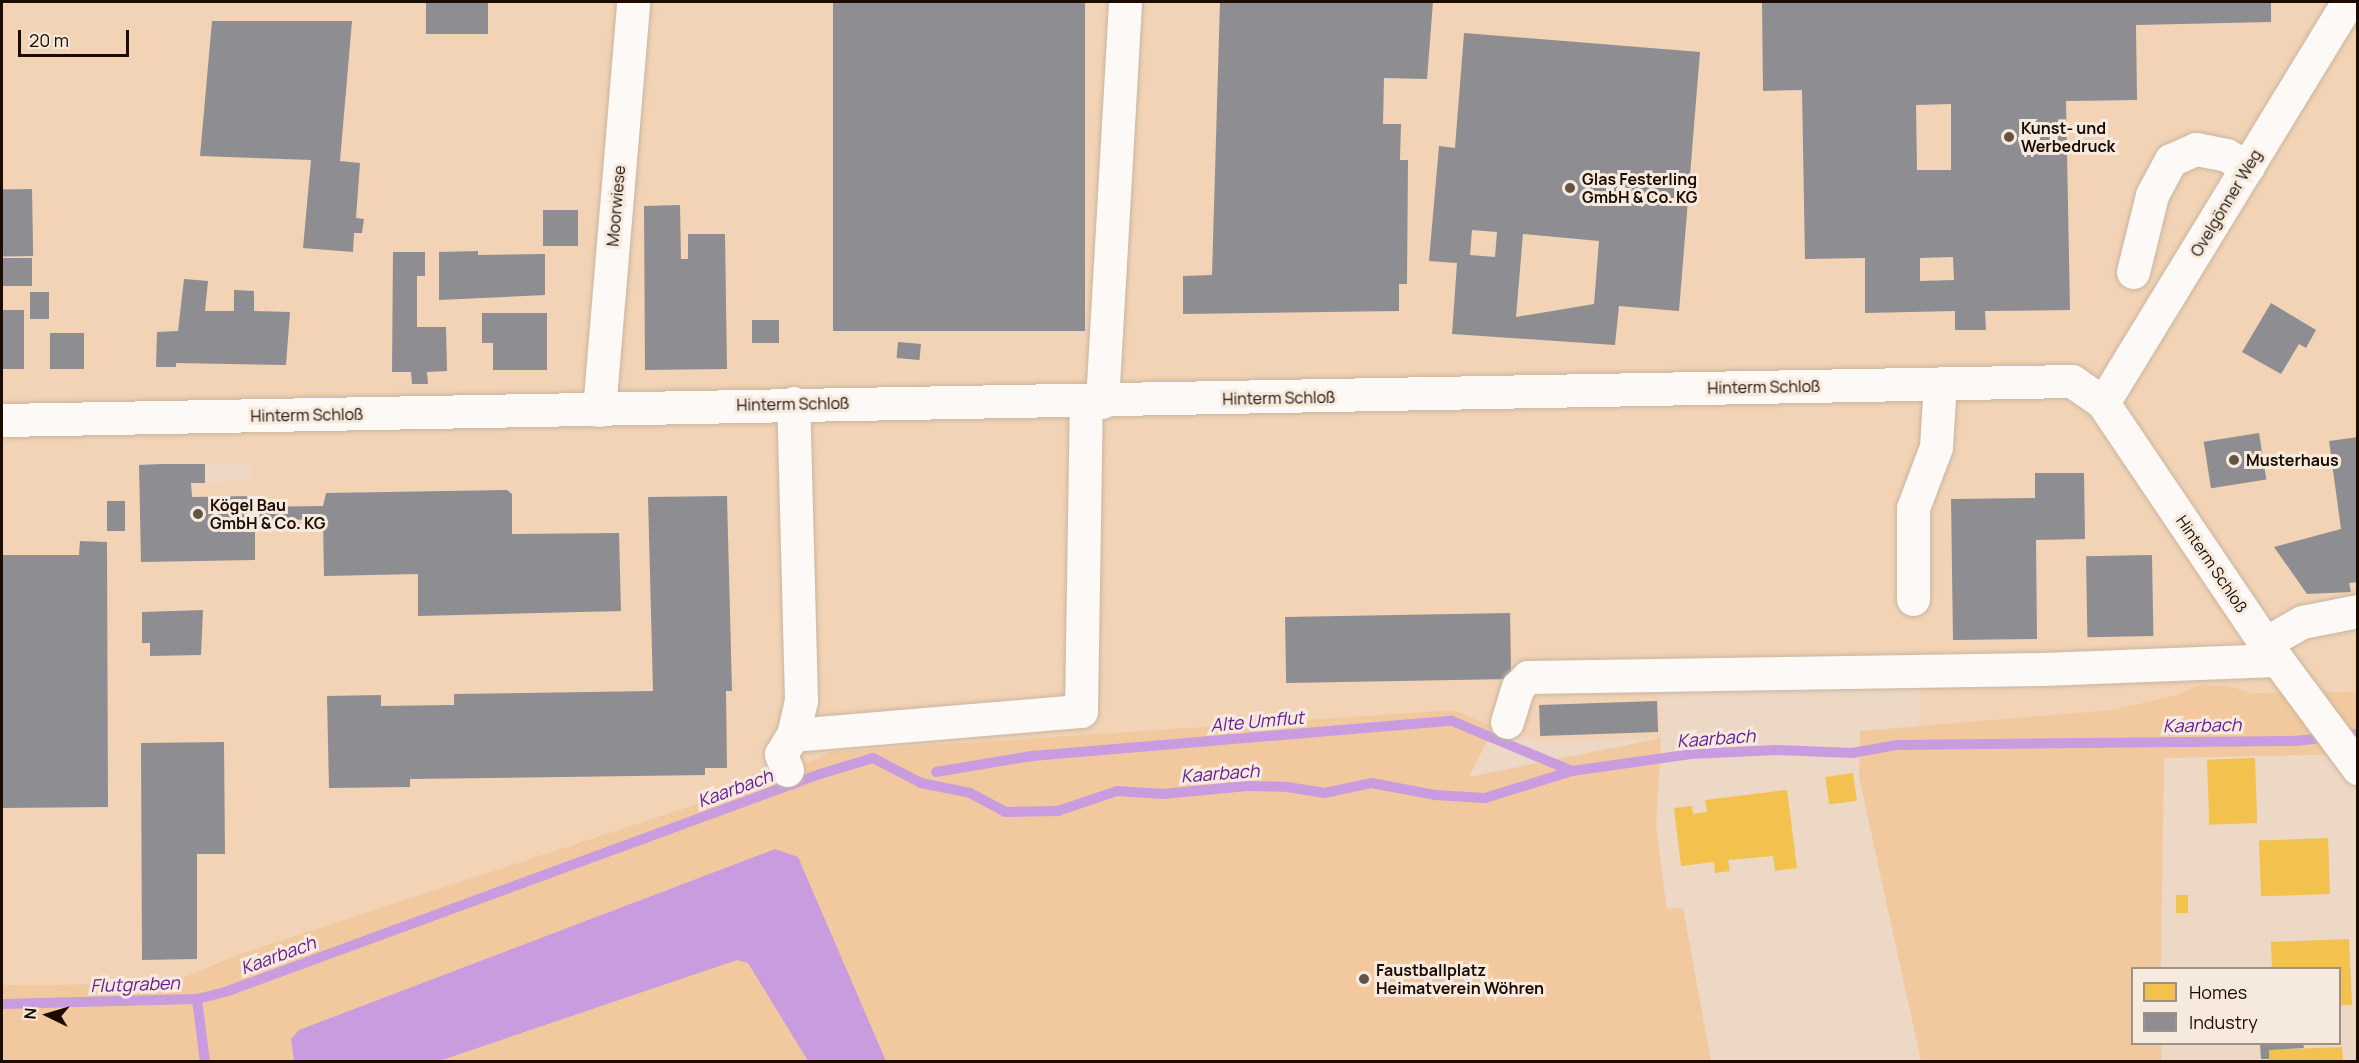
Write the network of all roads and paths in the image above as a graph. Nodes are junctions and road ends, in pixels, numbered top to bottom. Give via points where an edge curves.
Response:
1 (633, 2) edge
2 (1125, 2) edge
3 (2348, 2) edge
4 (2248, 167) junction
5 (2133, 272) dead end
6 (1940, 384) junction
7 (1094, 402) junction
8 (2103, 403) junction
9 (793, 404) junction
10 (599, 410) junction
11 (2, 420) edge
12 (1913, 599) dead end
13 (2358, 611) edge
14 (2271, 652) junction
15 (1507, 722) dead end
16 (793, 735) junction
17 (2349, 758) edge
18 (787, 770) dead end

1 - 10 street, Moorwiese
2 - 7 street
3 - 4 street, Ovelgönner Weg
4 - 5 street via 2226,155 2196,149 2171,160 2152,195
4 - 8 street, Ovelgönner Weg
6 - 7 street, Hinterm Schloß
6 - 8 street, Hinterm Schloß via 2072,381
6 - 12 street via 1936,447 1913,508
7 - 9 street, Hinterm Schloß
7 - 16 street via 1081,711
8 - 14 street, Hinterm Schloß
9 - 10 street, Hinterm Schloß
9 - 16 street via 801,700
10 - 11 street, Hinterm Schloß
13 - 14 street via 2302,622
14 - 15 street via 2043,669 1528,677 1518,687
14 - 17 street, Hinterm Schloß
16 - 18 street via 781,754

